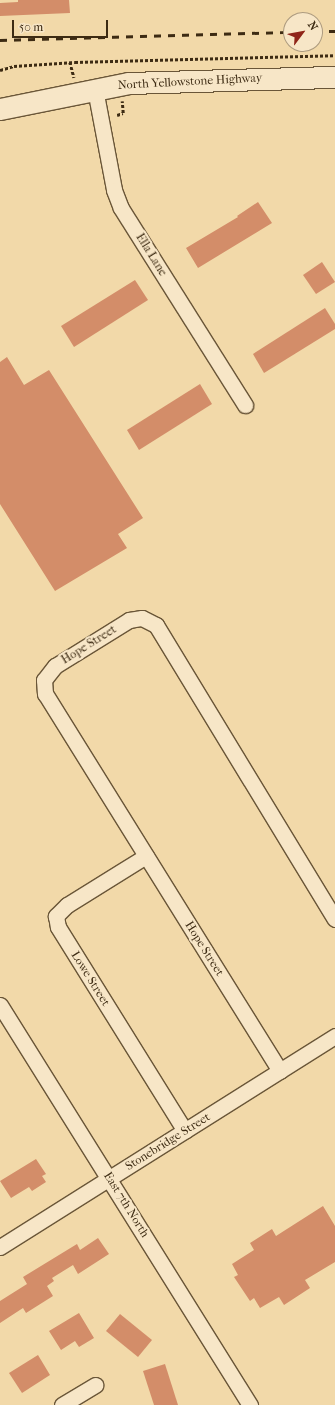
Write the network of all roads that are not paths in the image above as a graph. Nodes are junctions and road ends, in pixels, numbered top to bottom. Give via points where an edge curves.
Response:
1 (335, 77) edge
2 (95, 89) junction
3 (0, 109) edge
4 (245, 406) dead end
5 (146, 856) junction
6 (335, 919) edge
7 (0, 1005) edge
8 (335, 1036) edge
9 (280, 1071) junction
10 (185, 1131) junction
11 (110, 1179) junction
12 (0, 1247) edge
13 (95, 1385) dead end
14 (62, 1405) edge
15 (250, 1405) edge

1 - 2 main road, North Yellowstone Highway via 129,83
2 - 3 main road, North Yellowstone Highway
2 - 4 street, Ella Lane via 114,190 121,208
5 - 6 street, Hope Street via 45,694 44,680 55,666 129,620 142,618 156,625
5 - 9 street, Hope Street
5 - 10 street, Lowe Street via 67,904 56,916 58,928
7 - 11 street, East 7th North
8 - 9 street, Stonebridge Street
9 - 10 street, Stonebridge Street
10 - 11 street, Stonebridge Street
11 - 12 street, Stonebridge Street
11 - 15 street, East 7th North
13 - 14 street

